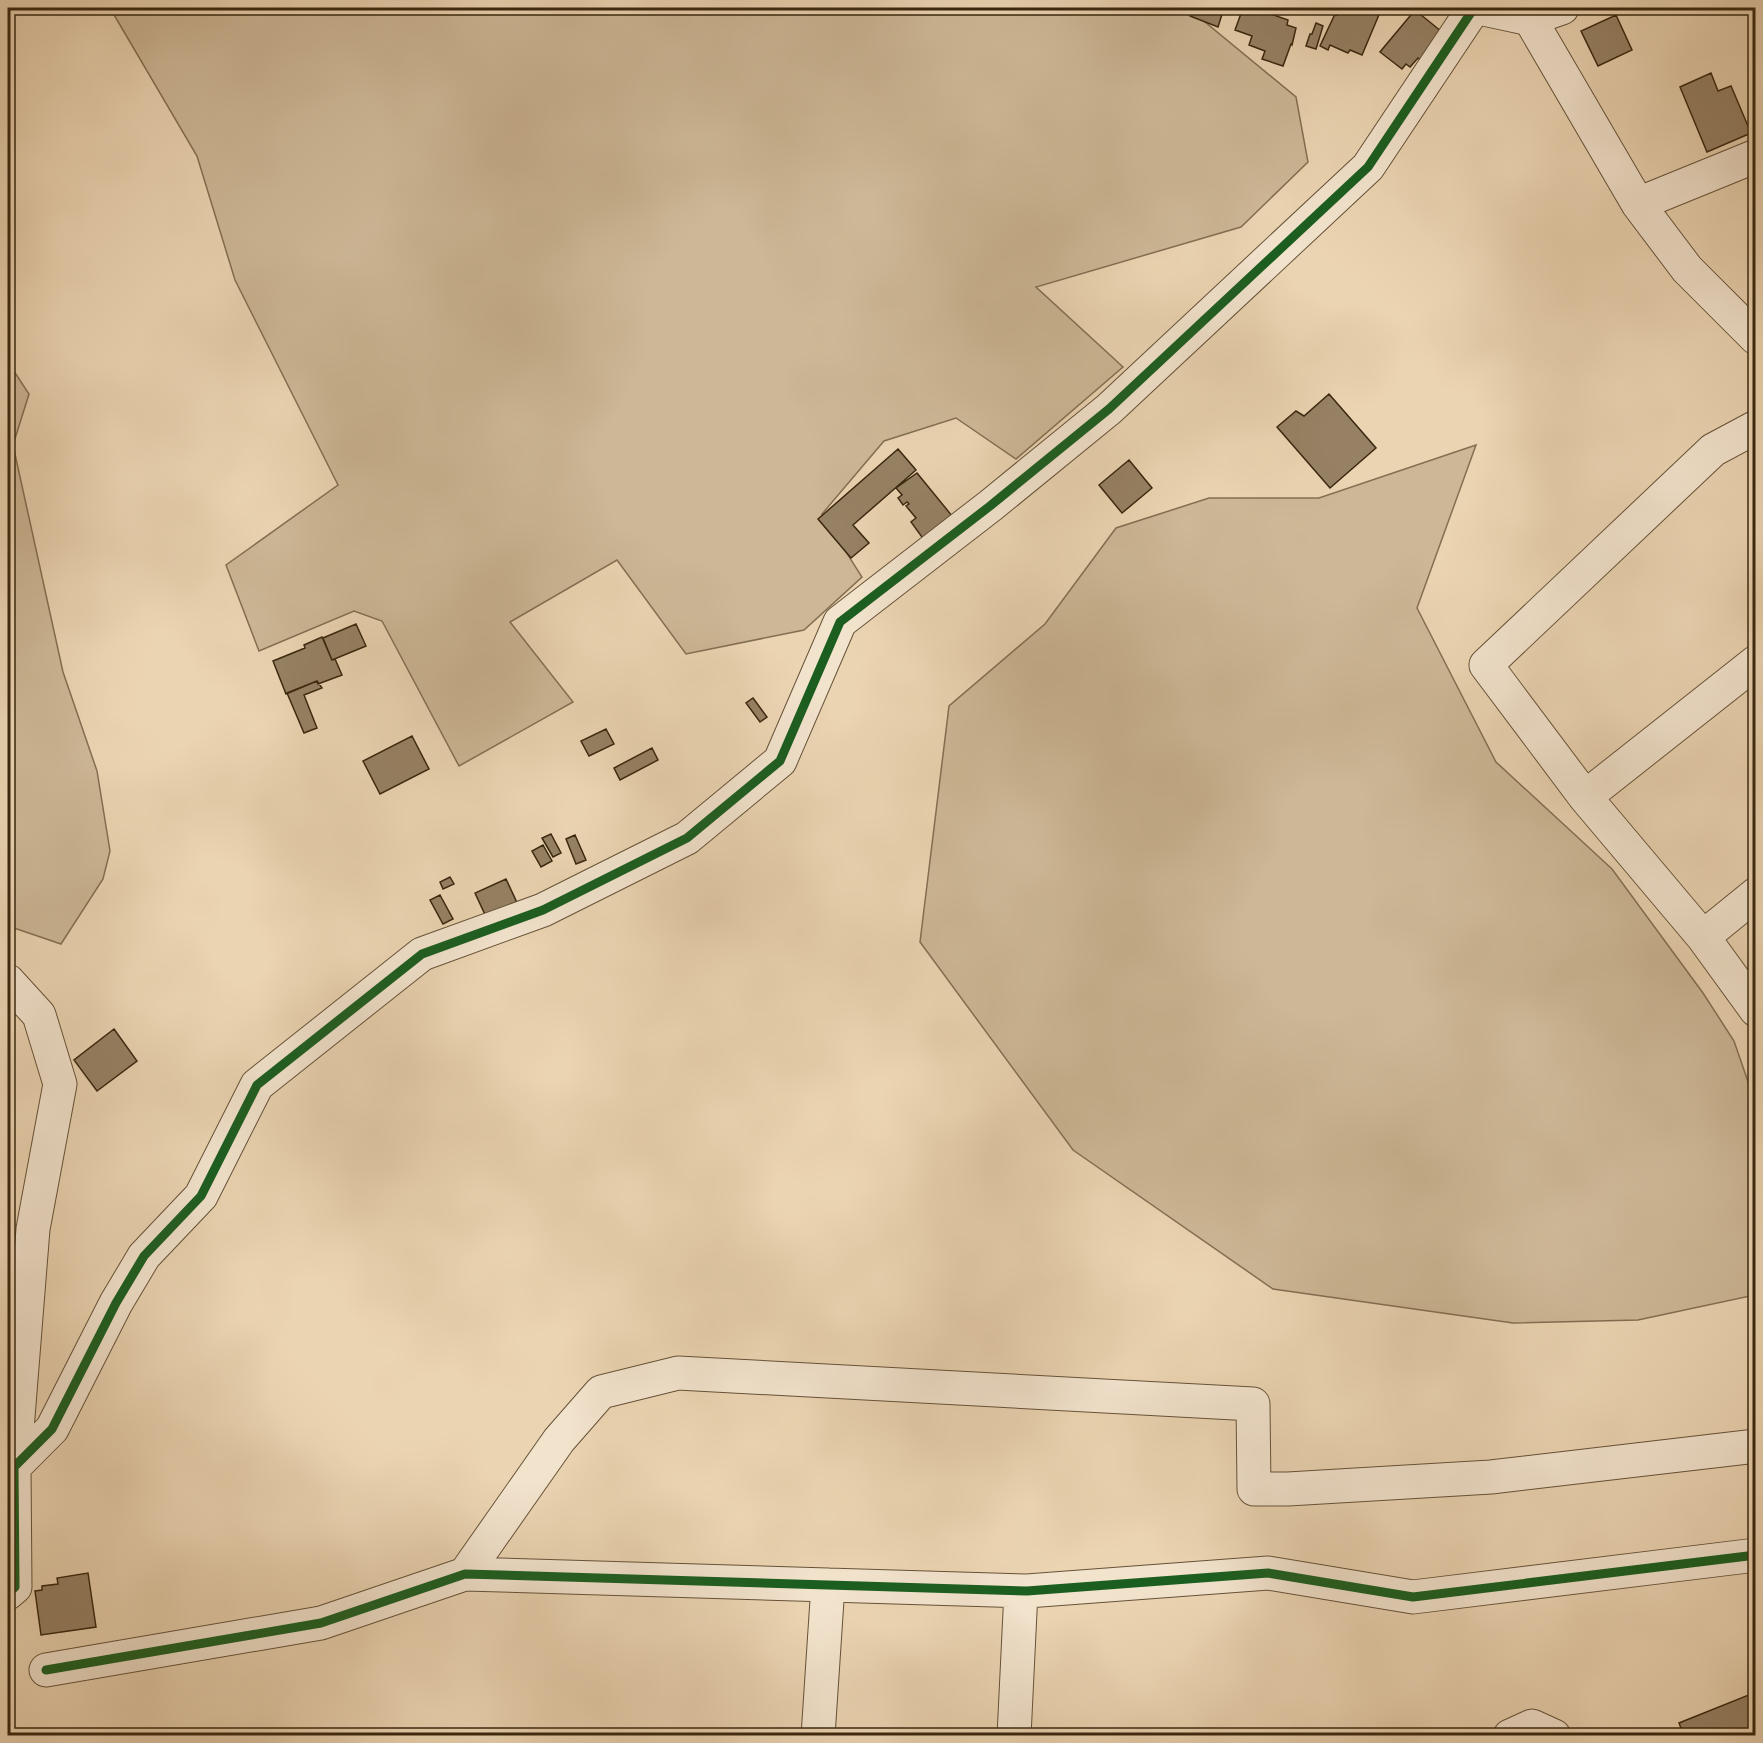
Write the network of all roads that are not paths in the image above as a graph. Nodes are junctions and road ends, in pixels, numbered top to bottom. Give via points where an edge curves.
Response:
1 (1474, 8) edge
2 (1479, 8) edge
3 (1562, 8) edge
4 (1530, 19) junction
5 (1755, 156) edge
6 (1638, 204) junction
7 (1755, 338) edge
8 (1755, 427) edge
9 (1755, 662) edge
10 (1585, 797) junction
11 (1755, 894) edge
12 (1703, 937) junction
13 (8, 981) edge
14 (1755, 1010) edge
15 (1755, 1446) edge
16 (14, 1467) junction
17 (1755, 1556) edge
18 (465, 1574) junction
19 (828, 1585) junction
20 (1021, 1591) junction
21 (8, 1593) edge
22 (46, 1670) dead end
23 (818, 1736) edge
24 (1014, 1736) edge
25 (1510, 1736) edge
26 (1554, 1736) edge

1 - 16 street via 1368,167 1109,410 840,622 780,761 687,838 543,910 422,954 257,1085 201,1196 144,1256 52,1429
2 - 4 street
3 - 4 street
4 - 6 street
5 - 6 street
6 - 7 street via 1687,269
8 - 10 street via 1713,450 1486,665
9 - 10 street
10 - 12 street
11 - 12 street
12 - 14 street
13 - 16 street via 39,1015 60,1084 33,1229
15 - 18 street via 1491,1477 1254,1489 1253,1404 678,1373 601,1392 560,1440
16 - 21 street via 15,1587
17 - 20 street via 1413,1597 1268,1573
18 - 19 street
18 - 22 street via 321,1623
19 - 20 street
19 - 23 street
20 - 24 street
25 - 26 street via 1532,1726

